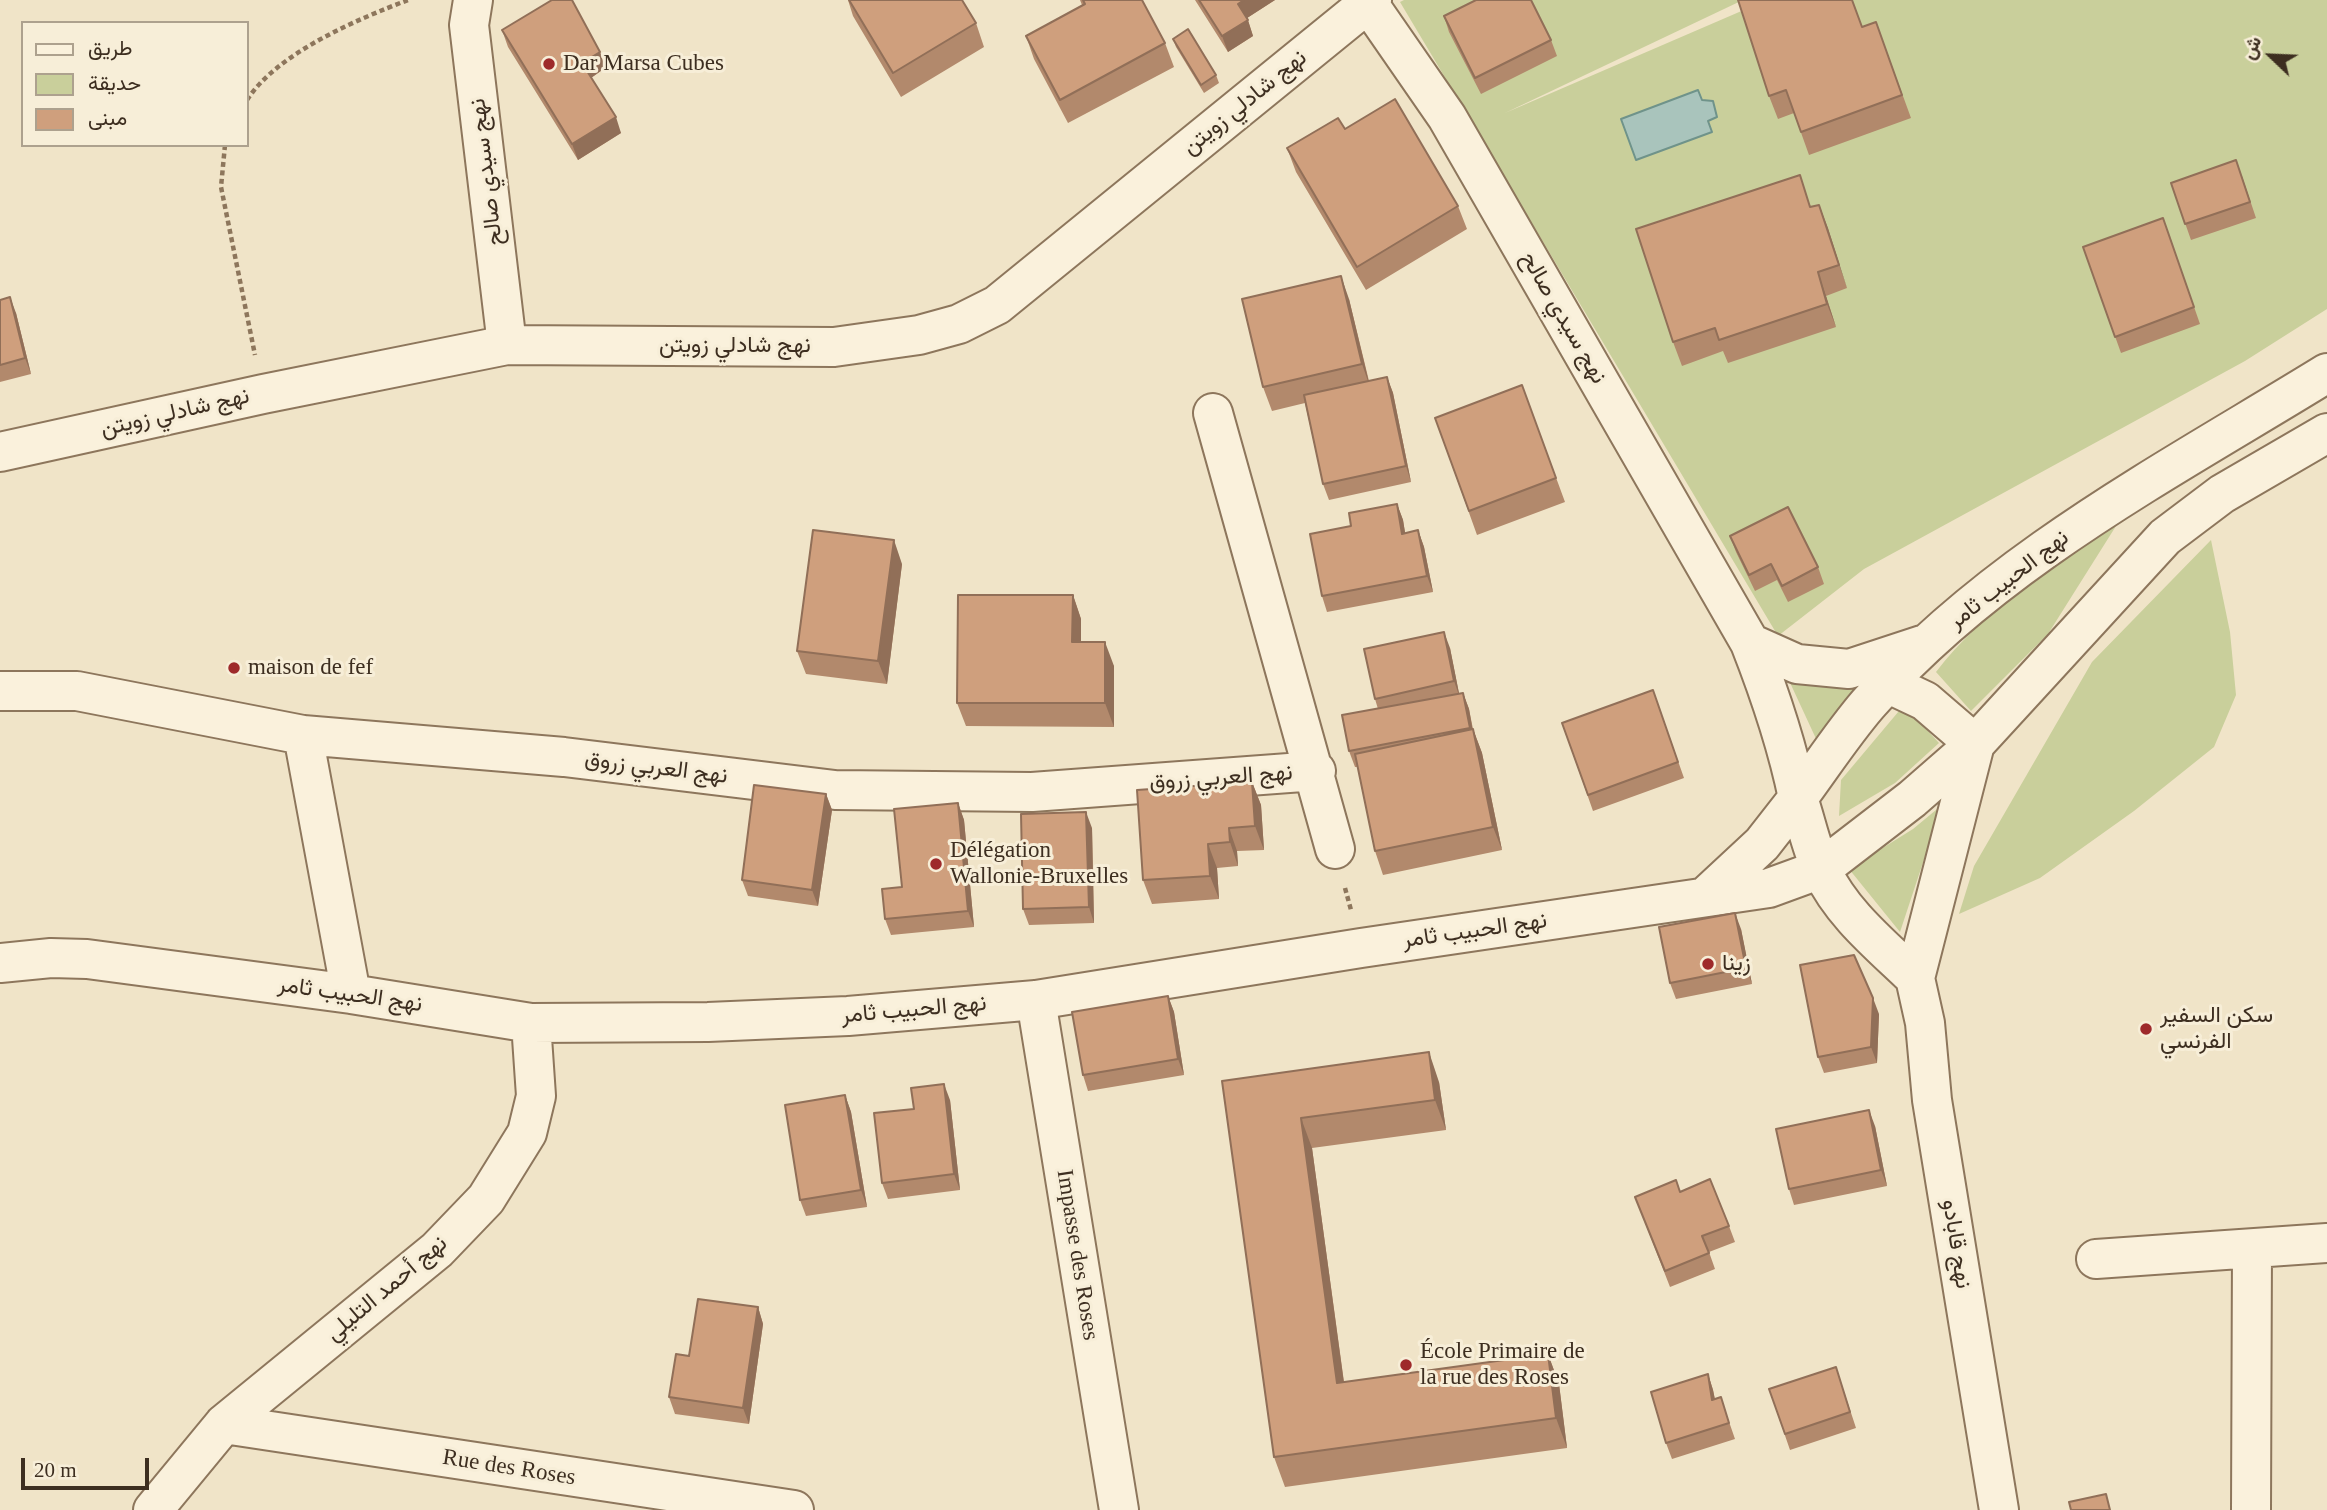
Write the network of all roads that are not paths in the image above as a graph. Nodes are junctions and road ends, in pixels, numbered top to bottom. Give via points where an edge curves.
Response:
1 (473, 0) edge
2 (1369, 1) edge
3 (507, 345) junction
4 (2327, 373) edge
5 (1213, 413) dead end
6 (2327, 433) edge
7 (0, 452) edge
8 (1750, 643) junction
9 (1931, 643) junction
10 (1889, 684) junction
11 (0, 691) edge
12 (303, 735) junction
13 (1975, 744) junction
14 (1316, 771) junction
15 (1798, 797) junction
16 (1335, 849) road end
17 (1821, 869) junction
18 (1705, 897) junction
19 (0, 963) edge
20 (1915, 978) junction
21 (351, 994) junction
22 (1036, 1000) junction
23 (531, 1023) junction
24 (2327, 1243) edge
25 (2252, 1248) junction
26 (2096, 1259) dead end
27 (225, 1424) junction
28 (621, 1498) edge
29 (153, 1510) edge
30 (794, 1510) edge
31 (1119, 1510) edge
32 (1999, 1510) edge
33 (2250, 1510) edge

1 - 3 street, نهج سيدي صالح via 469,25
2 - 3 street, نهج شادلي زويتن via 997,305 959,324 919,335 834,347
2 - 8 street, نهج سيدي صالح via 1447,117
3 - 7 street, نهج شادلي زويتن
4 - 9 street, نهج الحبيب ثامر via 2056,541
5 - 14 street, نهج العربي زروق
6 - 13 street, نهج الحبيب ثامر via 2222,494 2165,537
8 - 9 street via 1797,664 1849,670
8 - 15 street, نهج سيدي صالح via 1788,752
9 - 10 street, نهج الحبيب ثامر
10 - 13 street via 1925,701
10 - 15 street, نهج الحبيب ثامر via 1868,704
11 - 12 street, نهج العربي زروق via 78,691
12 - 14 street, نهج العربي زروق via 564,757 835,790 1032,792
12 - 21 street
13 - 17 street, نهج الحبيب ثامر
13 - 20 street
14 - 16 street, نهج العربي زروق
15 - 17 street
15 - 18 street, نهج الحبيب ثامر via 1762,844
17 - 18 street, نهج الحبيب ثامر via 1769,888
17 - 20 street via 1847,910
18 - 22 street, نهج الحبيب ثامر
19 - 21 street, نهج الحبيب ثامر via 87,959
20 - 32 street, نهج قابادو
21 - 23 street, نهج الحبيب ثامر
22 - 23 street, نهج الحبيب ثامر via 834,1017
22 - 31 street, Impasse des Roses
23 - 27 street, نهج أحمد التليلي via 537,1096 527,1133 486,1199 437,1250
24 - 25 street
25 - 26 street
25 - 33 street
27 - 28 street, Rue des Roses
27 - 29 street, نهج أحمد التليلي
28 - 30 street, Rue des Roses

